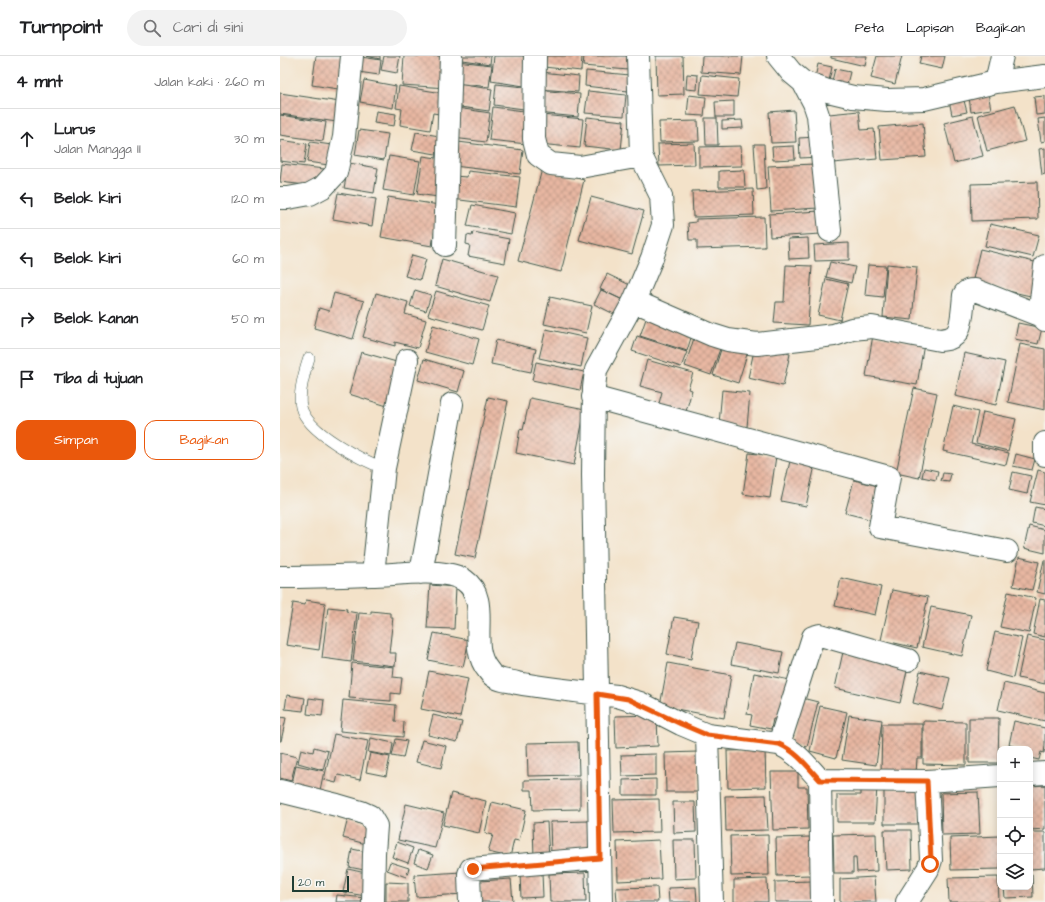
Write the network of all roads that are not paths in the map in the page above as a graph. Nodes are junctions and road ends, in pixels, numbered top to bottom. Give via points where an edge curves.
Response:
1 (352, 56) edge
2 (451, 56) edge
3 (535, 56) edge
4 (638, 56) edge
5 (778, 56) edge
6 (1002, 56) edge
7 (1045, 76) edge
8 (803, 82) junction
9 (996, 82) junction
10 (642, 156) junction
11 (280, 198) edge
12 (830, 231) dead end
13 (445, 245) dead end
14 (1045, 266) edge
15 (634, 301) junction
16 (1044, 319) edge
17 (309, 358) dead end
18 (407, 360) dead end
19 (593, 397) junction
20 (452, 404) dead end
21 (1045, 443) edge
22 (1045, 455) edge
23 (384, 468) junction
24 (1007, 551) dead end
25 (421, 573) junction
26 (373, 575) junction
27 (280, 577) edge
28 (908, 660) dead end
29 (597, 694) junction
30 (707, 735) junction
31 (779, 744) junction
32 (1045, 773) edge
33 (1033, 774) edge
34 (997, 776) edge
35 (820, 780) junction
36 (927, 781) junction
37 (280, 791) edge
38 (600, 858) junction
39 (373, 902) edge
40 (470, 902) edge
41 (601, 902) edge
42 (712, 902) edge
43 (822, 902) edge
44 (907, 902) edge

1 - 11 street via 344,137 336,173 323,187 310,194
2 - 13 street
3 - 10 street via 534,139 538,155 551,164 580,167
4 - 10 street
5 - 8 street
6 - 9 street
7 - 9 street
8 - 9 street via 828,92 888,100 924,99
8 - 12 street via 818,116
10 - 15 street via 661,196 663,225
14 - 16 street via 1041,300
15 - 16 street via 712,335 757,344 834,335 852,329 872,327 940,340 950,339 957,334 964,295 969,290 975,290
15 - 19 street via 596,370
17 - 23 lane via 303,377 301,406 306,417 338,445
18 - 23 street
19 - 24 street via 889,477 880,527
19 - 29 street via 592,475
20 - 25 street
21 - 22 street
23 - 26 street
25 - 26 street
25 - 29 street via 454,576 474,590 479,610 480,658 497,679
26 - 27 street
28 - 31 street via 820,635 813,637
29 - 30 street via 628,699
29 - 38 street
30 - 31 street
30 - 42 street
31 - 35 street via 797,755
32 - 33 street
34 - 36 street
35 - 36 street
35 - 43 street
36 - 44 street via 931,860
37 - 39 street via 370,816 376,826
38 - 40 street via 471,869
38 - 41 street

